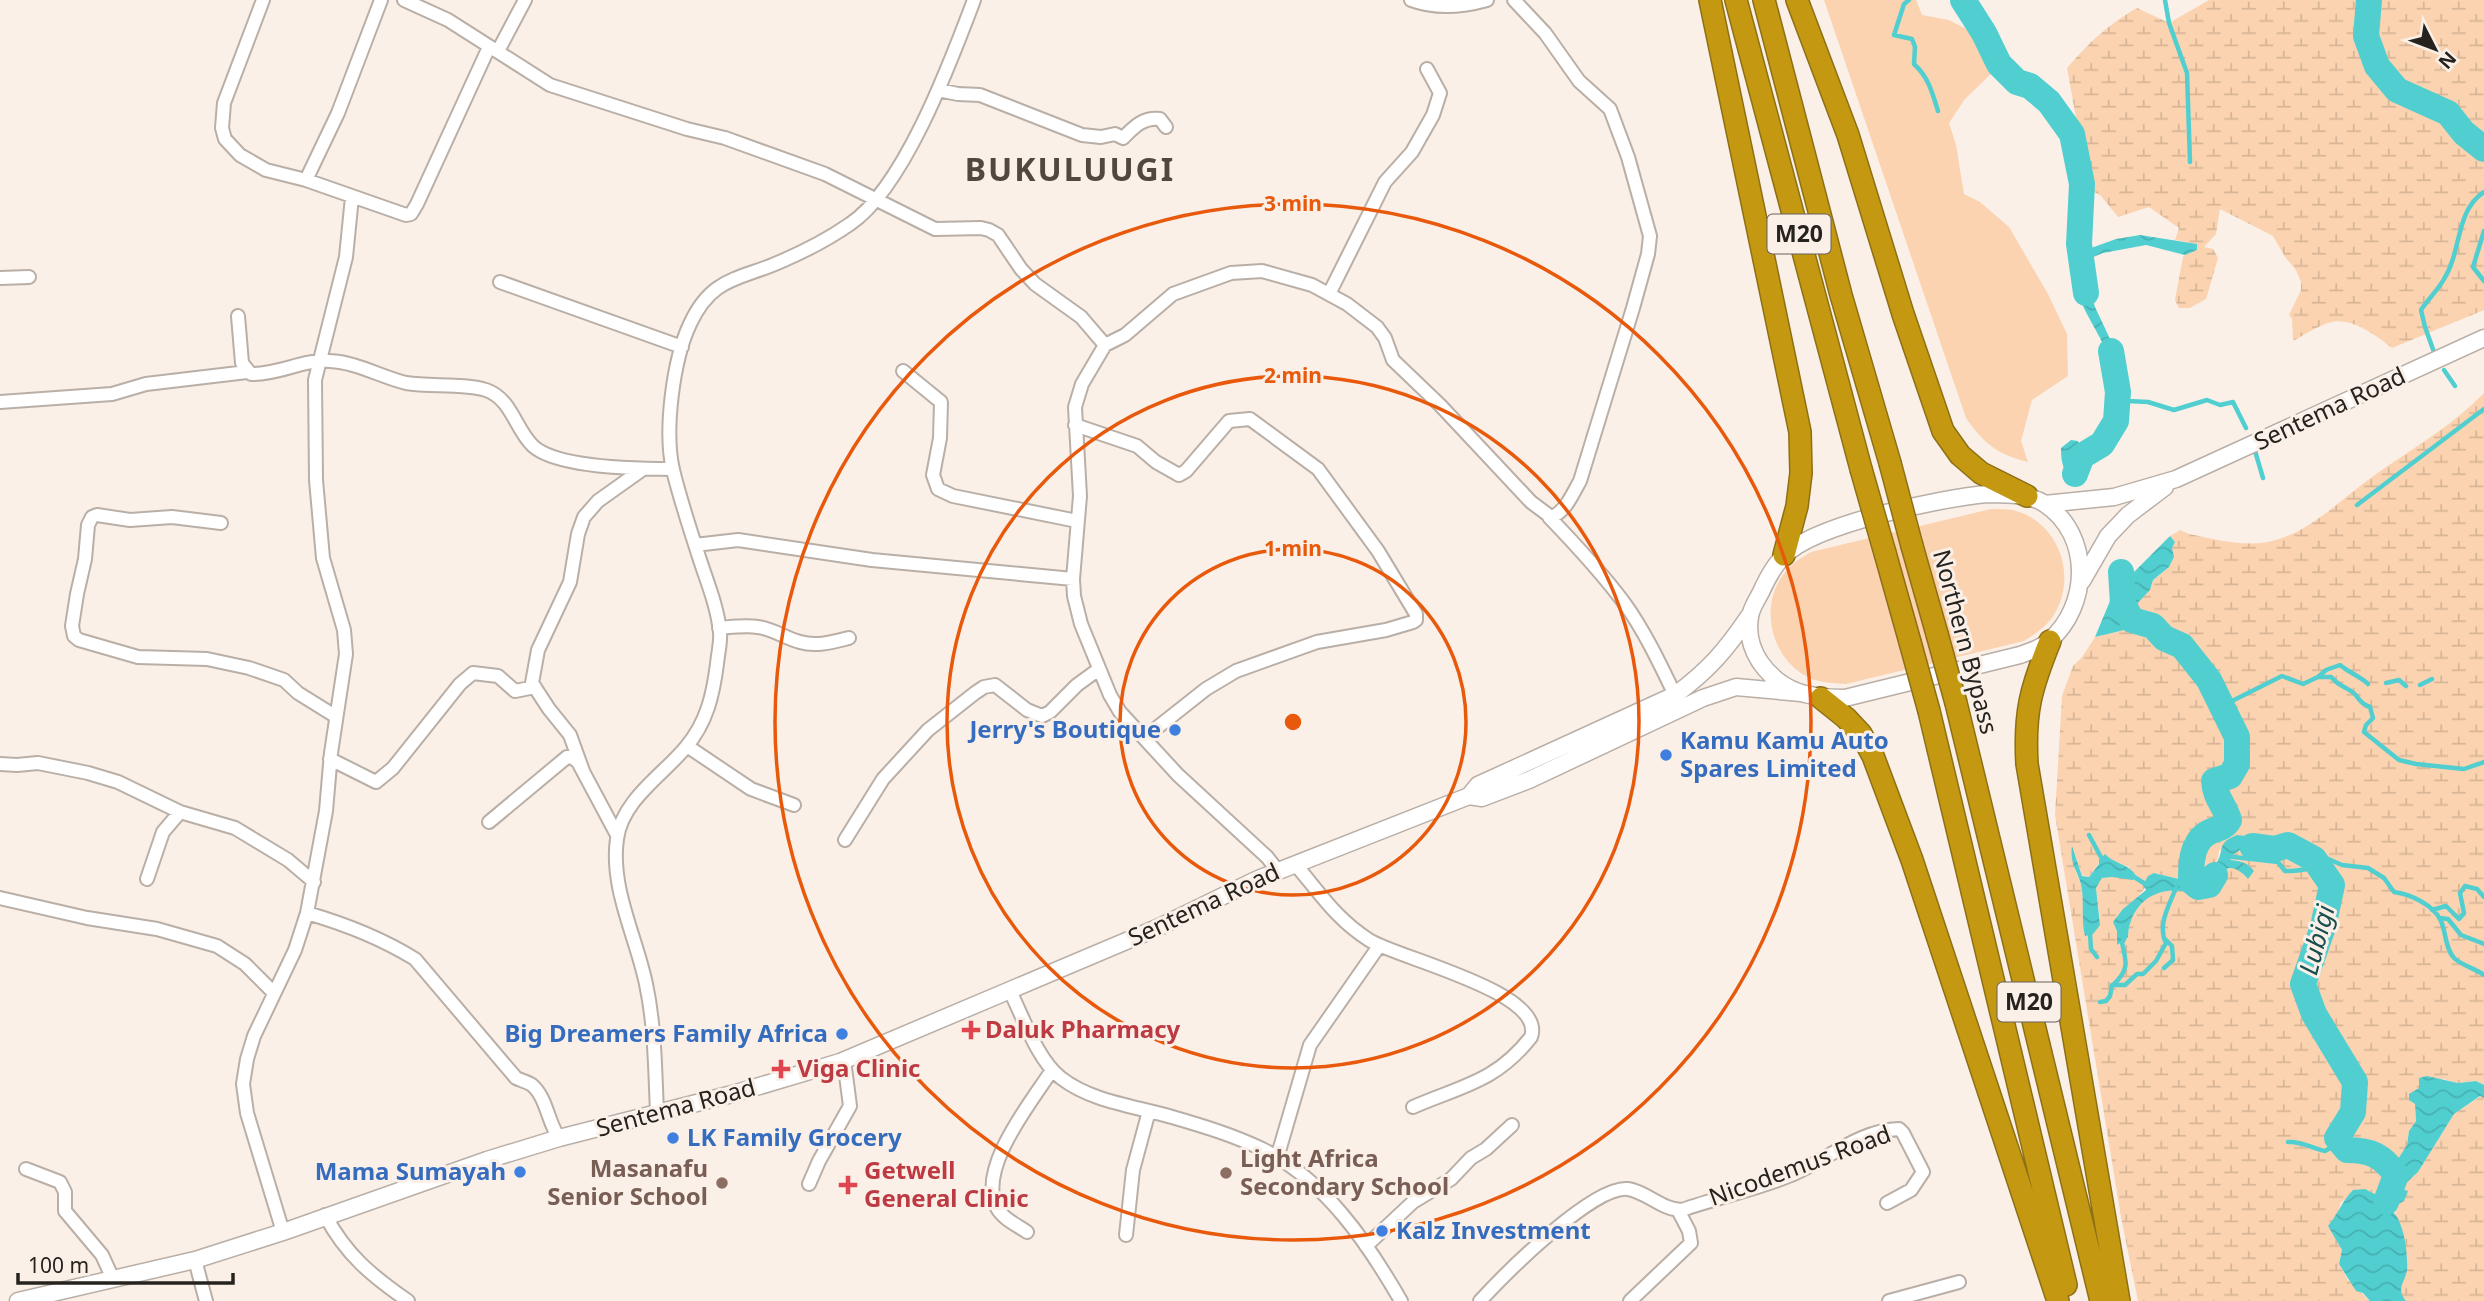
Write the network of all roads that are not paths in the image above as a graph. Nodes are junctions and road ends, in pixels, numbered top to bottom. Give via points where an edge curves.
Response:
1 (263, 0) edge
2 (381, 0) edge
3 (404, 0) edge
4 (525, 0) edge
5 (974, 0) edge
6 (1411, 0) edge
7 (1487, 0) edge
8 (1514, 0) edge
9 (1710, 0) edge
10 (1737, 0) edge
11 (1764, 0) edge
12 (1797, 0) edge
13 (494, 49) junction
14 (1427, 69) dead end
15 (938, 90) junction
16 (1166, 127) dead end
17 (306, 180) junction
18 (352, 197) junction
19 (875, 200) junction
20 (29, 277) dead end
21 (0, 278) edge
22 (500, 282) dead end
23 (1329, 294) junction
24 (237, 316) dead end
25 (2484, 338) edge
26 (1105, 345) junction
27 (682, 347) junction
28 (320, 362) junction
29 (903, 371) dead end
30 (247, 372) junction
31 (0, 402) edge
32 (1075, 425) junction
33 (643, 469) junction
34 (673, 469) junction
35 (2176, 479) junction
36 (2036, 500) junction
37 (1549, 517) junction
38 (1077, 521) junction
39 (221, 523) dead end
40 (695, 545) junction
41 (1784, 555) junction
42 (1073, 579) junction
43 (2080, 585) junction
44 (1750, 614) junction
45 (719, 628) junction
46 (849, 638) dead end
47 (2050, 640) junction
48 (1098, 669) junction
49 (535, 687) junction
50 (1675, 695) junction
51 (1811, 696) junction
52 (335, 716) junction
53 (1144, 738) junction
54 (687, 746) junction
55 (330, 759) junction
56 (0, 764) edge
57 (583, 771) junction
58 (1469, 796) junction
59 (794, 805) dead end
60 (180, 812) junction
61 (489, 822) dead end
62 (617, 835) junction
63 (845, 840) dead end
64 (1295, 864) junction
65 (1278, 871) junction
66 (146, 879) dead end
67 (314, 882) junction
68 (0, 898) edge
69 (307, 913) junction
70 (1379, 946) junction
71 (1010, 991) junction
72 (274, 993) junction
73 (844, 1060) junction
74 (1052, 1070) junction
75 (1413, 1107) dead end
76 (1149, 1111) junction
77 (657, 1112) junction
78 (1512, 1125) dead end
79 (559, 1138) junction
80 (1276, 1158) junction
81 (26, 1169) dead end
82 (809, 1184) dead end
83 (1887, 1203) dead end
84 (1678, 1210) junction
85 (325, 1215) junction
86 (283, 1232) junction
87 (1027, 1232) dead end
88 (1126, 1235) dead end
89 (1366, 1247) junction
90 (195, 1260) junction
91 (113, 1279) junction
92 (1959, 1282) dead end
93 (18, 1301) edge
94 (206, 1301) edge
95 (408, 1301) edge
96 (1401, 1301) edge
97 (1480, 1301) edge
98 (1630, 1301) edge
99 (1889, 1301) edge
100 (2058, 1301) edge
101 (2069, 1301) edge
102 (2101, 1301) edge
103 (2119, 1301) edge

1 - 17 street via 224,103 222,128 225,139 253,165
2 - 17 street via 338,113
3 - 13 street
4 - 13 street
5 - 15 street
6 - 7 street via 1433,6
8 - 37 street via 1545,33 1579,81 1610,109 1650,236 1580,481 1560,512
9 - 41 highway via 1800,432 1797,506
10 - 101 highway, M20, bridge via 1929,711
11 - 102 highway, Northern Bypass / M20, bridge via 1956,703
12 - 36 highway via 1848,135 1943,431 1960,455 1981,472
13 - 18 street via 413,211 406,215
13 - 19 street via 550,85 769,153 825,174
14 - 23 street via 1440,93 1433,115 1412,152 1385,182
15 - 16 street via 980,95 1083,135 1123,138 1150,118 1160,119
15 - 19 street
17 - 18 street
18 - 28 street via 345,257
19 - 26 street via 935,229 981,228 998,235 1035,284 1082,317
19 - 27 street via 852,223 812,246 726,281 705,298
20 - 21 street
22 - 27 street
23 - 26 street via 1282,275 1231,273 1173,294 1125,335
23 - 37 street via 1377,327 1393,360
24 - 30 street
25 - 35 main road, Sentema Road
26 - 32 street via 1082,384
27 - 34 street via 671,415
28 - 30 street
28 - 33 street via 345,364 407,383 486,390 504,403 525,437 543,453 567,461
28 - 52 street via 315,380 316,480 323,558 344,630 346,654
29 - 38 street via 941,402 933,475 938,489
30 - 31 street via 146,384 112,394
32 - 38 street via 1080,496
32 - 53 street via 1137,446 1179,475 1229,421 1250,419 1318,469 1378,551 1416,614 1413,622 1317,642 1236,671
33 - 34 street
33 - 49 street via 597,501 584,517 570,582 538,650
34 - 40 street
35 - 36 main road, Sentema Road via 2114,498
35 - 43 main road, Sentema Road via 2128,514 2108,536
36 - 41 main road, Sentema Road via 1987,494 1951,497 1839,527
36 - 43 main road via 2063,521 2075,543 2081,563
37 - 50 street via 1625,605
38 - 42 street
39 - 52 street via 172,517 92,517 74,636 127,656 207,659 249,668 284,680
40 - 42 street via 738,540 872,561
40 - 45 street
41 - 44 main road, Sentema Road
42 - 48 street via 1081,624
43 - 47 main road, Sentema Road via 2071,611
44 - 50 main road, Sentema Road via 1727,649
44 - 51 main road via 1749,637 1769,674 1784,687
45 - 46 street via 756,626 812,644
45 - 54 street via 713,696 705,719
47 - 51 main road, Sentema Road via 2020,655 1845,698
47 - 103 highway via 2026,714 2027,764
48 - 53 street via 1120,712
48 - 63 street via 1042,716 995,685 975,692 904,755 883,779
49 - 55 street via 515,691 498,676 474,673 376,782
49 - 57 street via 570,735
50 - 58 main road, Sentema Road via 1478,785
51 - 58 main road, Sentema Road via 1736,687 1529,780 1482,798
51 - 100 highway via 1846,718 1873,757 1912,860
52 - 55 street
53 - 65 street
54 - 59 street via 751,789
54 - 62 street via 650,783 628,811
55 - 67 street
56 - 60 street via 38,763 88,773
57 - 61 street via 573,758 562,759
57 - 62 street
58 - 64 main road, Sentema Road
60 - 66 street via 163,832
60 - 67 street via 235,828
62 - 77 street via 615,864 646,983 653,1029
64 - 65 main road, Sentema Road
64 - 70 street via 1335,914
65 - 71 main road, Sentema Road
67 - 69 street
68 - 72 street via 157,929 217,946 245,964
69 - 72 street
69 - 79 street via 397,948 425,968 516,1078 533,1086
70 - 75 street via 1506,997 1523,1010 1533,1030 1528,1041 1494,1074
70 - 80 street via 1311,1045
71 - 73 main road, Sentema Road
71 - 74 street
72 - 86 street via 254,1036 243,1084
73 - 77 main road, Sentema Road
73 - 82 street via 850,1106
74 - 76 street via 1077,1088
74 - 87 street via 1019,1119 993,1176 996,1206
76 - 80 street via 1226,1133
76 - 88 street via 1133,1170
77 - 79 main road, Sentema Road
78 - 89 street via 1451,1179 1413,1202
79 - 85 main road, Sentema Road
80 - 89 street via 1326,1195
81 - 91 street via 60,1182 65,1211 102,1255
83 - 84 street, Nicodemus Road via 1911,1191 1923,1172 1899,1129 1855,1142 1790,1175
84 - 97 street, Nicodemus Road via 1630,1190 1610,1192 1529,1252
84 - 98 street via 1691,1243
85 - 86 main road, Sentema Road
85 - 95 street via 357,1262
86 - 90 main road, Sentema Road
89 - 96 street
90 - 91 main road, Sentema Road
90 - 94 street
91 - 93 main road, Sentema Road
92 - 99 street

